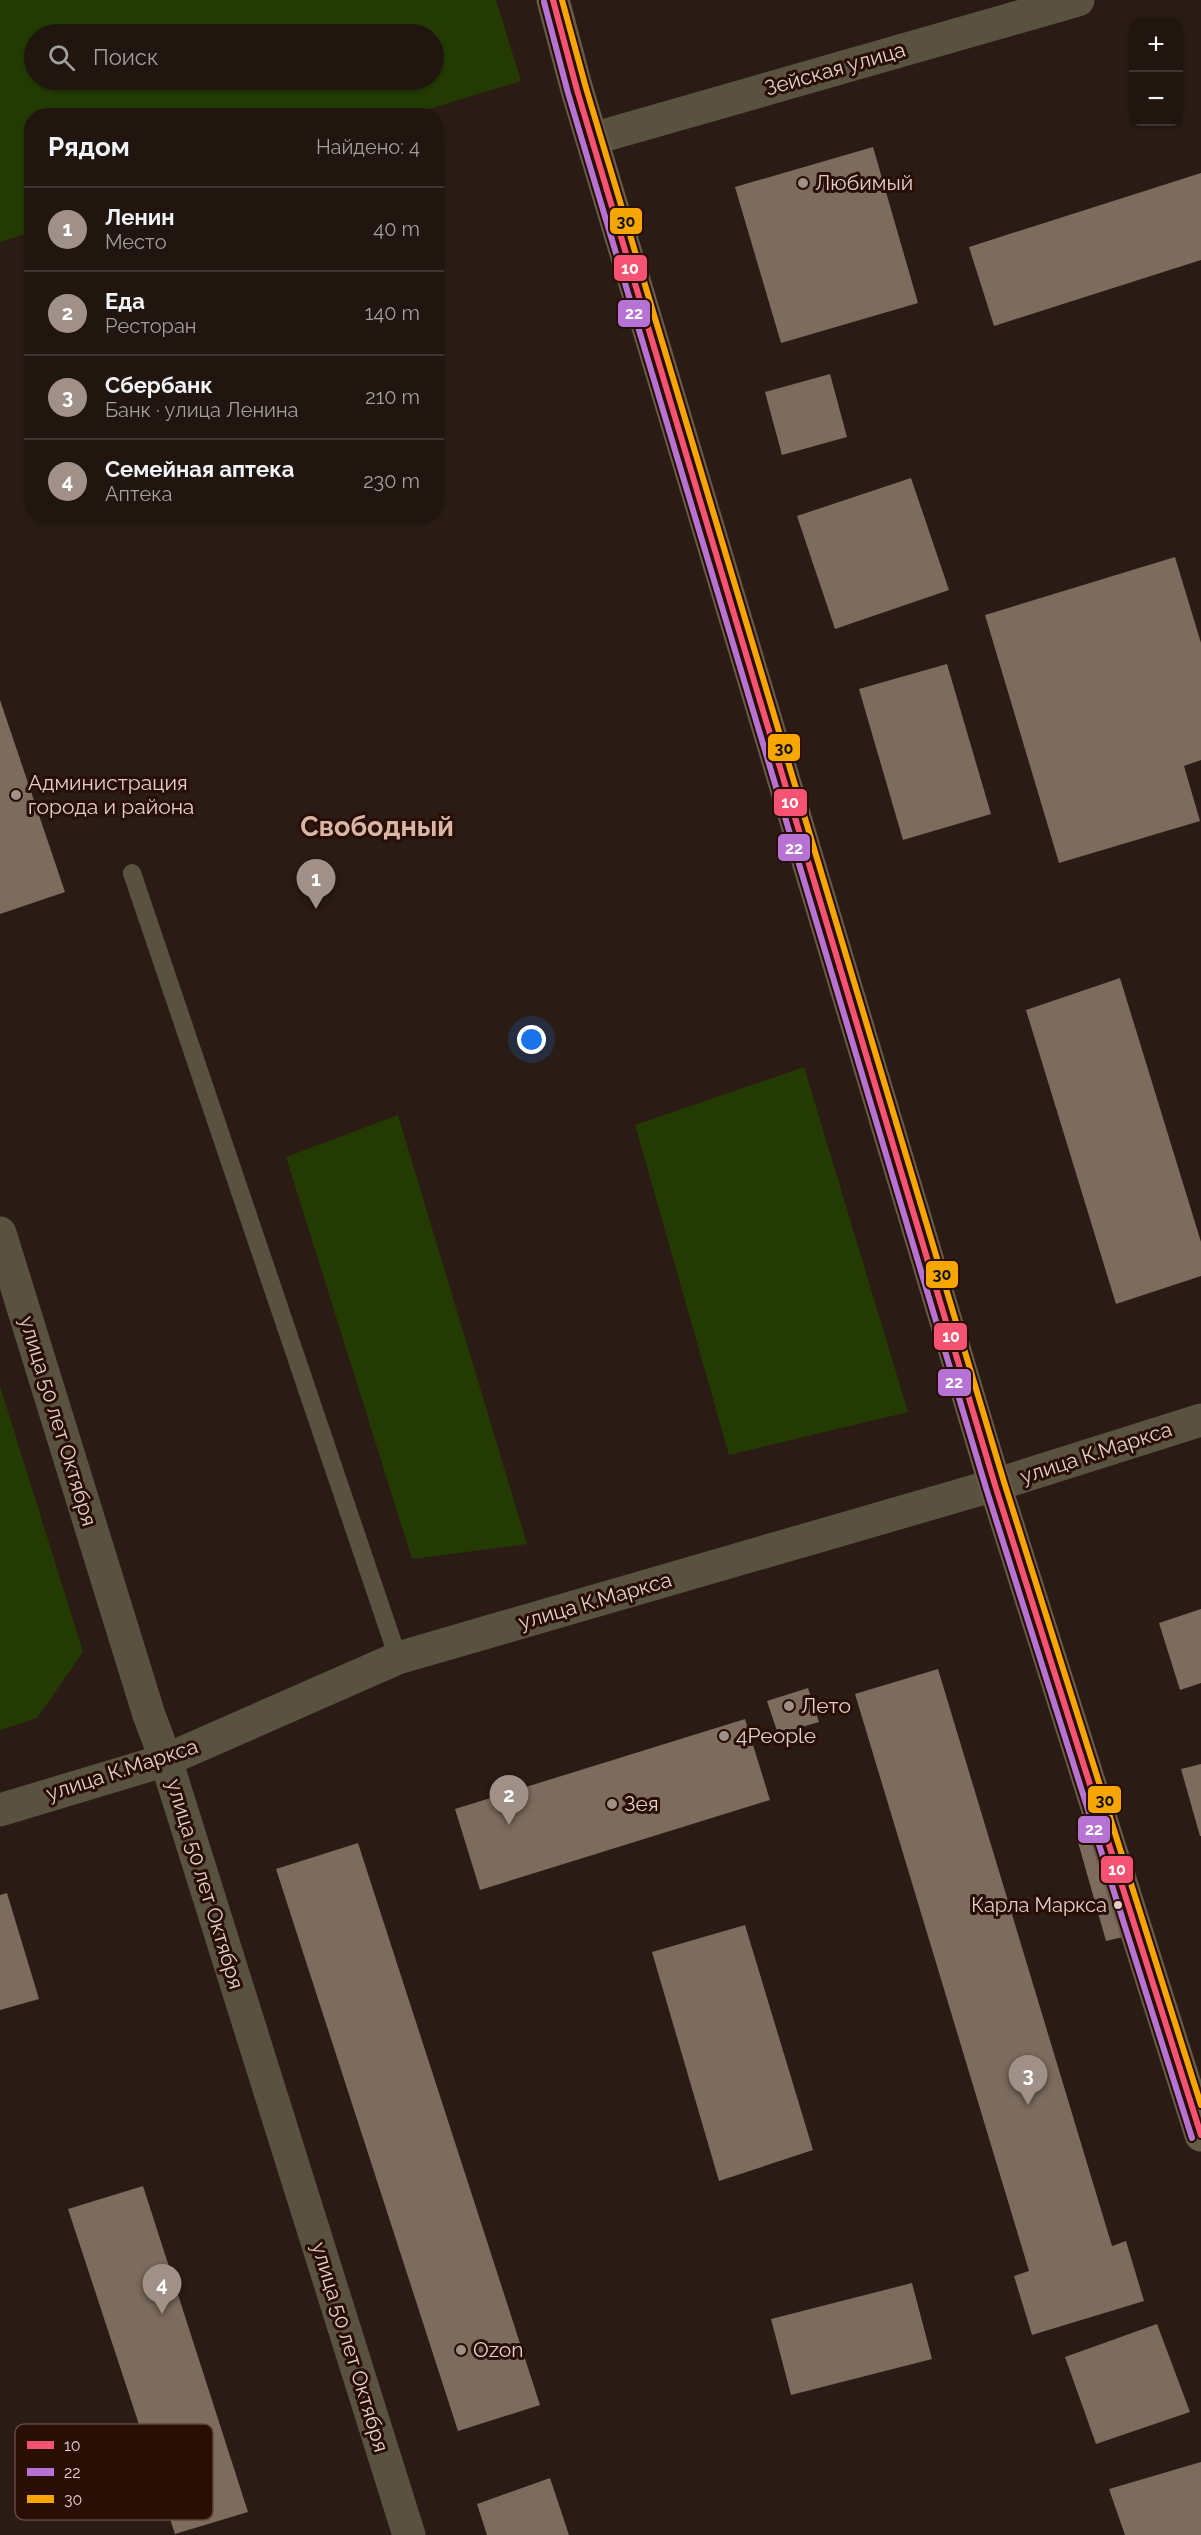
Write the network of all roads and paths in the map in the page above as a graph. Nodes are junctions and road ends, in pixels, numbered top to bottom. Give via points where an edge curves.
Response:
1 (552, 0) edge
2 (1078, 0) edge
3 (592, 139) junction
4 (132, 873) dead end
5 (0, 1233) edge
6 (1201, 1420) edge
7 (995, 1485) junction
8 (398, 1659) junction
9 (166, 1760) junction
10 (0, 1810) edge
11 (1201, 2135) edge
12 (409, 2535) edge

1 - 3 main road
2 - 3 street, Зейская улица
3 - 7 main road
4 - 8 lane
5 - 9 street, улица 50 лет Октября via 148,1714
6 - 7 street, улица К.Маркса
7 - 8 street, улица К.Маркса
7 - 11 main road
8 - 9 street, улица К.Маркса
9 - 10 street, улица К.Маркса
9 - 12 street, улица 50 лет Октября

